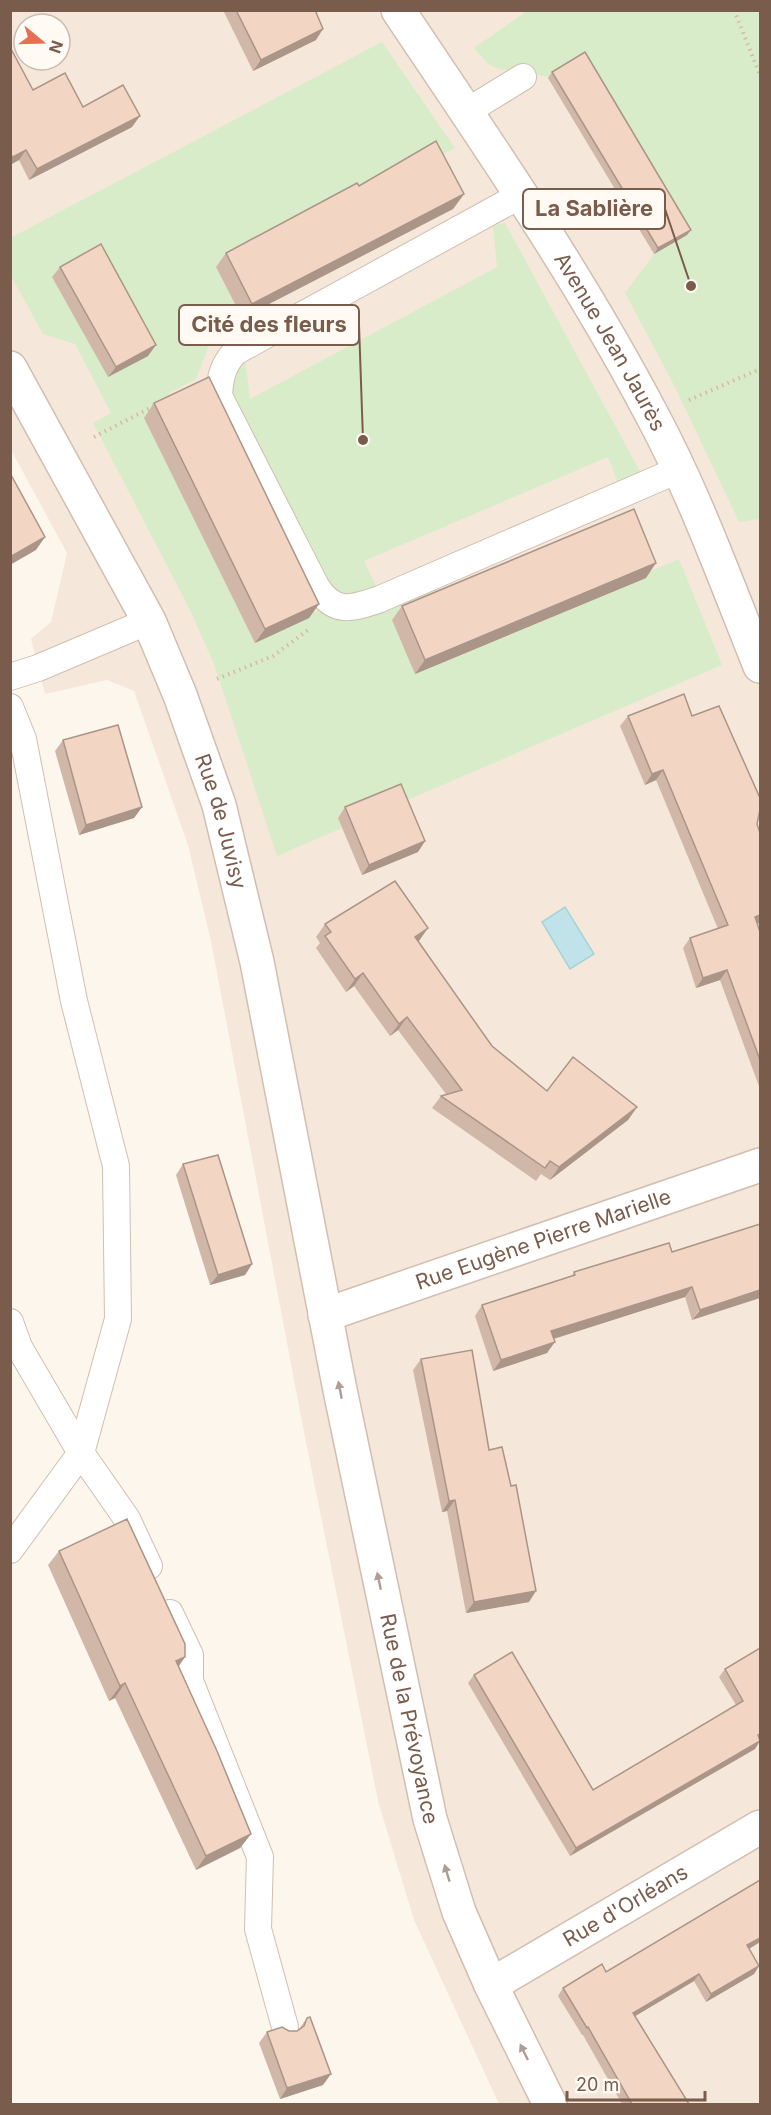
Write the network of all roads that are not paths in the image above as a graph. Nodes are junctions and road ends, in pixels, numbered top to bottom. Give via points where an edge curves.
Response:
1 (398, 10) edge
2 (523, 77) dead end
3 (466, 112) junction
4 (521, 195) junction
5 (10, 368) edge
6 (678, 470) junction
7 (148, 621) junction
8 (752, 623) edge
9 (760, 666) edge
10 (10, 677) edge
11 (10, 707) edge
12 (760, 1165) edge
13 (325, 1315) junction
14 (10, 1322) edge
15 (81, 1453) junction
16 (10, 1550) edge
17 (760, 1827) edge
18 (490, 1985) junction
19 (285, 2027) edge
20 (550, 2104) edge

1 - 3 street, Avenue Jean Jaurès
2 - 3 lane
3 - 4 street, Avenue Jean Jaurès
4 - 6 street, Avenue Jean Jaurès via 600,323 653,416
4 - 6 lane via 235,352 226,361 219,396 316,586 323,598 354,608
5 - 7 street, Rue de Juvisy
6 - 8 street, Avenue Jean Jaurès
7 - 10 lane
7 - 13 street, Rue de Juvisy via 180,695 219,805 257,962
8 - 9 street, Avenue Jean Jaurès
11 - 15 lane via 23,739 74,1001 116,1166 118,1319
12 - 13 street, Rue Eugène Pierre Marielle
18 -> 13 street, Rue de la Prévoyance via 459,1912 430,1819
14 - 15 lane via 19,1347
15 - 16 lane
15 - 19 lane via 127,1519 190,1655 190,1681 260,1857 258,1929
17 - 18 street, Rue d'Orléans
20 -> 18 street, Rue de la Prévoyance

